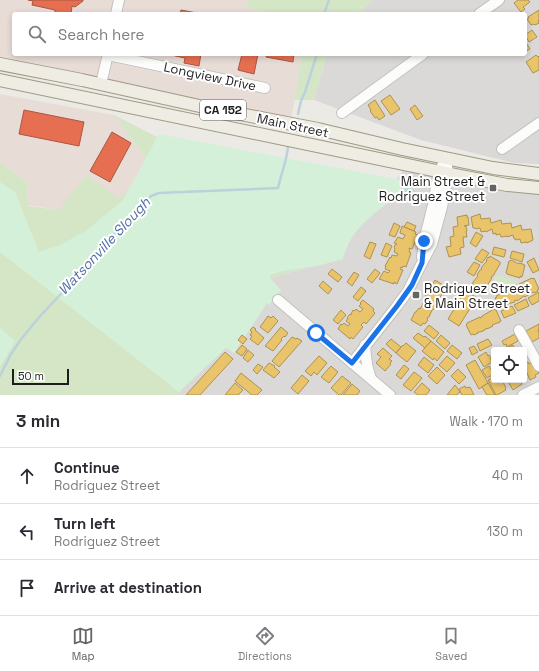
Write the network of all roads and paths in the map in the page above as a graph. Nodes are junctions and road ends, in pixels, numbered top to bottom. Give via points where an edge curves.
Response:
1 (119, 0) edge
2 (499, 0) edge
3 (116, 12) edge
4 (482, 12) edge
5 (108, 56) edge
6 (113, 56) edge
7 (420, 56) edge
8 (0, 64) edge
9 (0, 80) edge
10 (101, 84) junction
11 (265, 88) dead end
12 (97, 100) junction
13 (342, 112) dead end
14 (539, 123) edge
15 (502, 149) dead end
16 (446, 158) junction
17 (444, 172) junction
18 (539, 174) edge
19 (539, 188) edge
20 (278, 300) dead end
21 (519, 330) dead end
22 (365, 345) junction
23 (352, 363) junction
24 (539, 366) edge
25 (371, 379) junction
26 (539, 387) edge
27 (390, 395) edge
28 (523, 395) edge

1 - 3 street
2 - 4 street
5 - 10 street
6 - 11 street, Longview Drive
7 - 13 street
8 - 10 main road, Main Street / CA 152
9 - 12 main road, Main Street / CA 152
10 - 12 main road
10 - 16 main road, Main Street / CA 152
12 - 17 main road, Main Street / CA 152
14 - 15 street
16 - 17 street
16 - 18 main road, Main Street / CA 152
17 - 19 main road, Main Street / CA 152 via 507,185
17 - 22 street via 442,207 432,244 408,291
20 - 23 street
21 - 24 street
22 - 23 street
22 - 25 street
23 - 25 street
25 - 27 street
26 - 28 street

